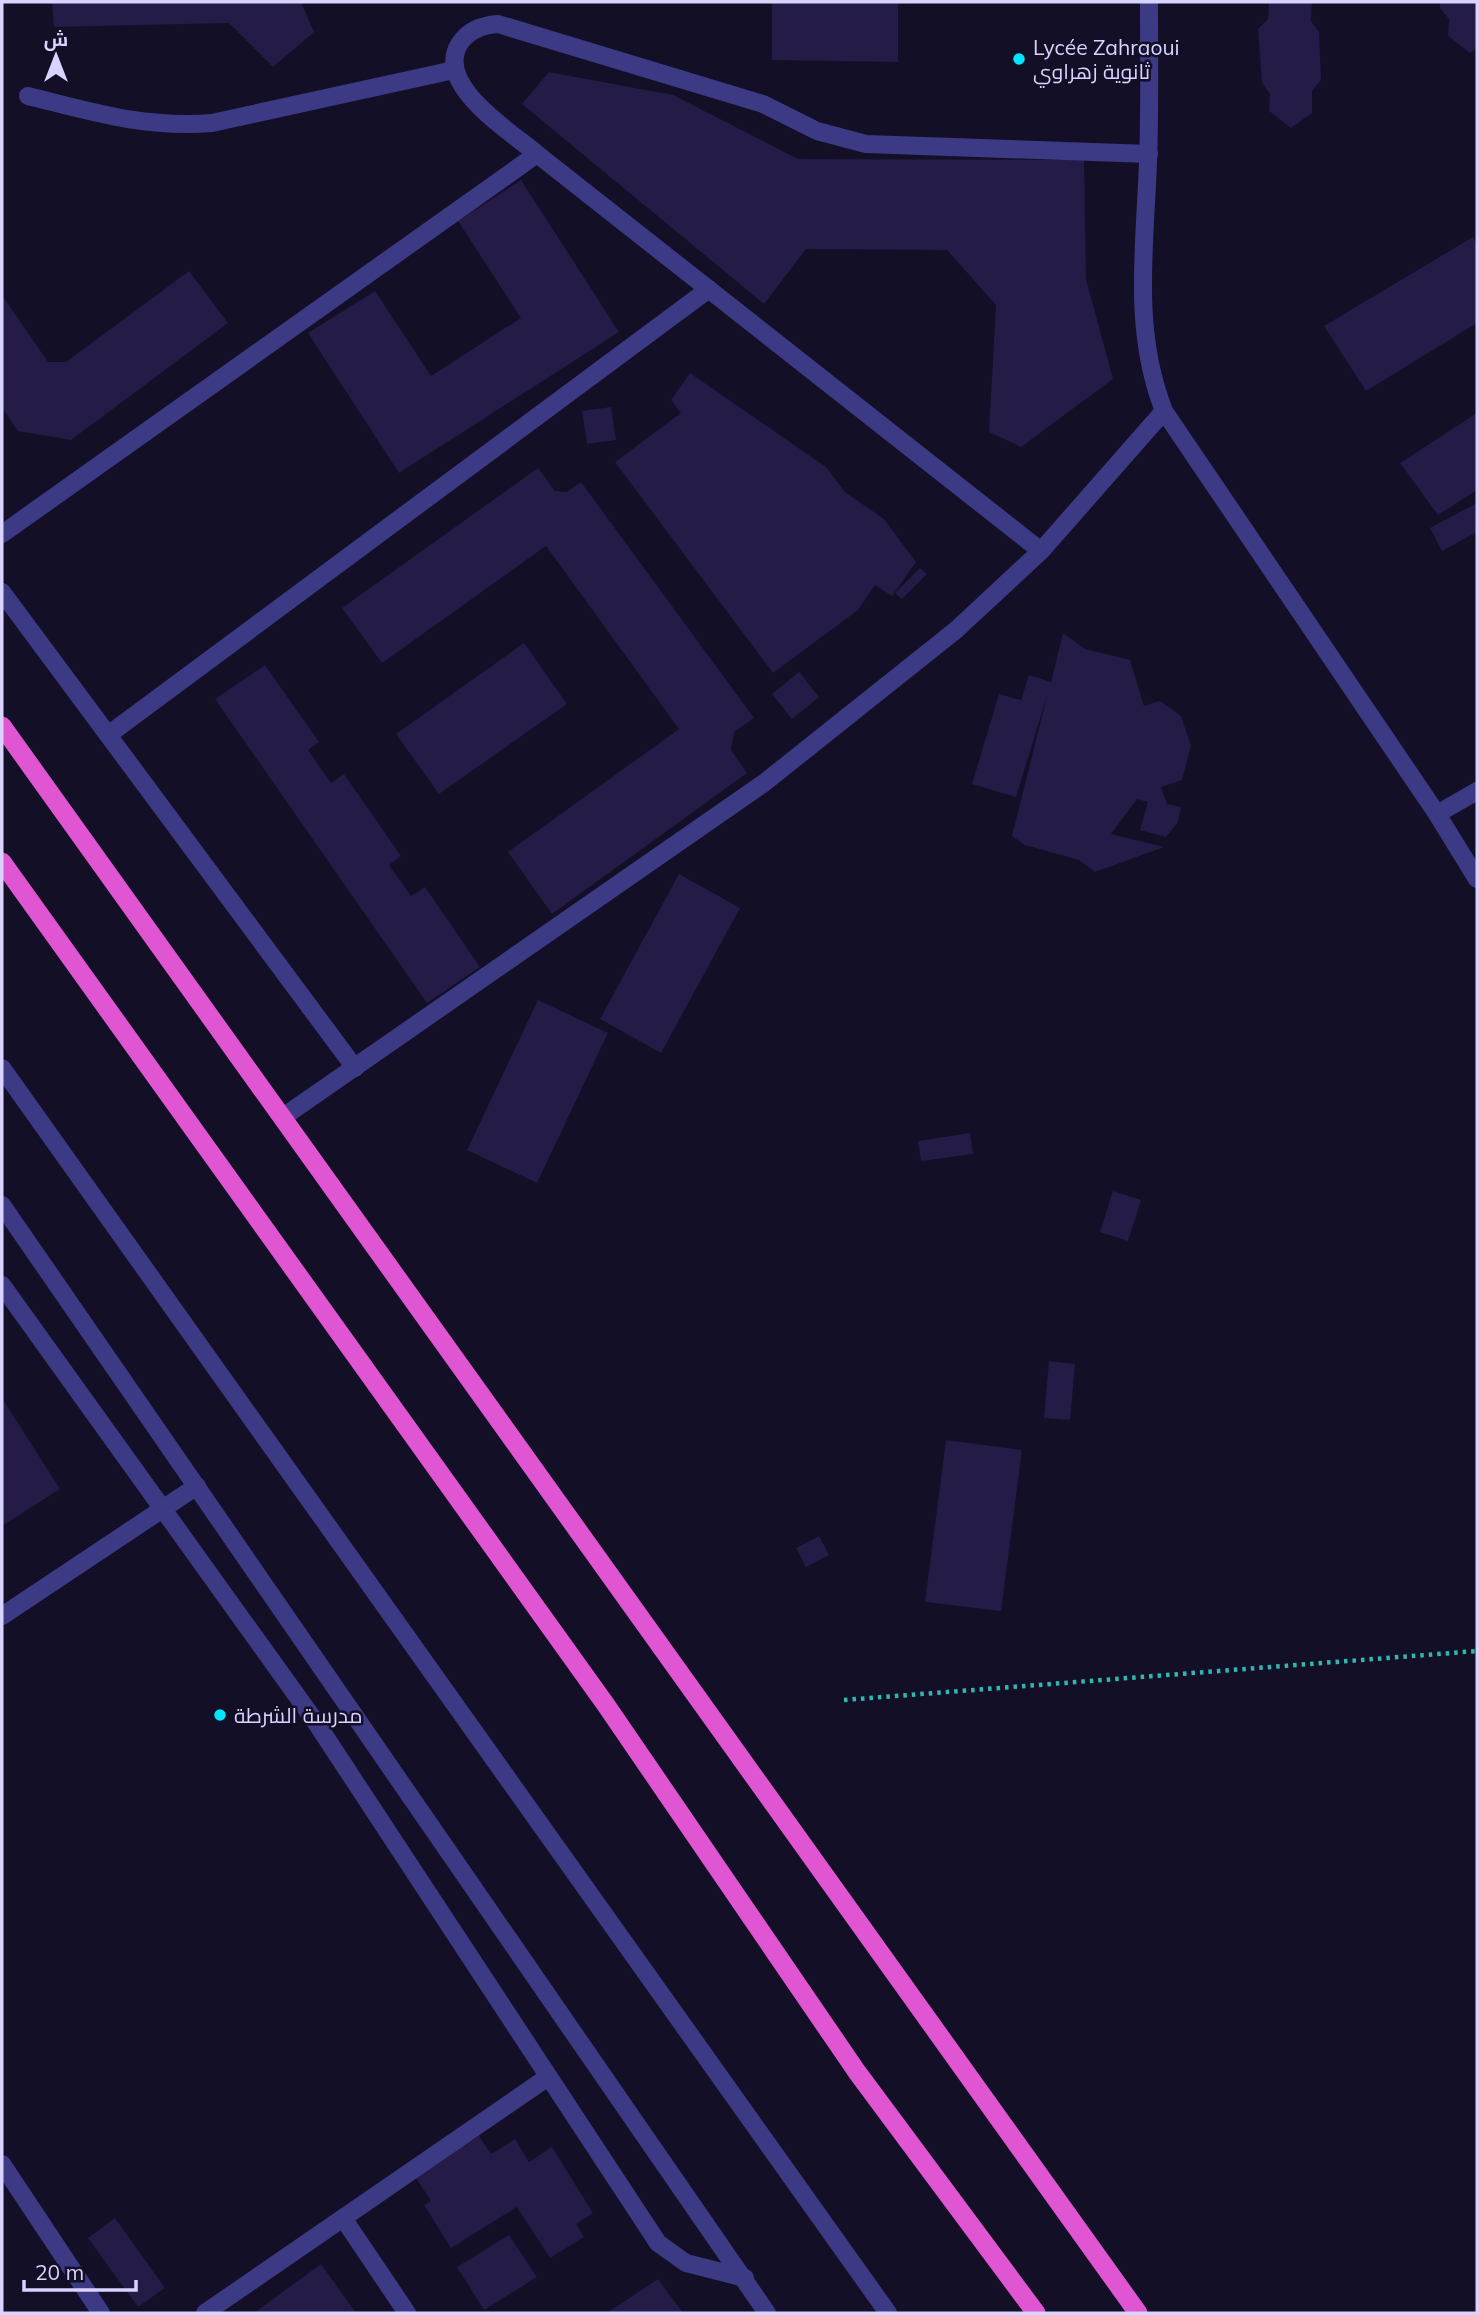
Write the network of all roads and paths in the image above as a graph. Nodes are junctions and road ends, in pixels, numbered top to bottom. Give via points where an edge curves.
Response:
1 (1149, 2) edge
2 (454, 70) junction
3 (28, 96) dead end
4 (537, 154) junction
5 (1149, 154) junction
6 (709, 289) junction
7 (1164, 411) junction
8 (2, 534) edge
9 (1041, 551) junction
10 (2, 592) edge
11 (2, 726) edge
12 (108, 735) junction
13 (1477, 791) edge
14 (1437, 814) junction
15 (2, 862) edge
16 (1477, 879) edge
17 (2, 1068) edge
18 (355, 1068) junction
19 (283, 1117) junction
20 (2, 1205) edge
21 (2, 1285) edge
22 (197, 1486) junction
23 (162, 1508) junction
24 (2, 1616) edge
25 (1477, 1651) edge
26 (844, 1700) dead end
27 (548, 2077) junction
28 (2, 2164) edge
29 (343, 2218) junction
30 (745, 2278) junction
31 (101, 2313) edge
32 (205, 2313) edge
33 (407, 2313) edge
34 (767, 2313) edge
35 (888, 2313) edge
36 (1036, 2313) edge
37 (1138, 2313) edge

1 - 5 street
2 - 3 street via 212,122 178,125 128,121
2 - 4 street via 462,89
2 - 5 street via 457,48 464,38 485,25 498,24 763,104 817,131 866,144
4 - 6 street
4 - 8 street
5 - 7 street via 1142,325 1146,356
6 - 9 street
6 - 12 street
7 - 9 street
7 - 14 street
9 - 18 street via 956,630 764,783
10 - 12 street
11 - 19 highway
12 - 18 street
13 - 14 street
14 - 16 street
15 - 36 highway via 606,1704 857,2072
17 - 35 street
18 - 19 street
19 - 37 highway
20 - 22 street
21 - 23 street
22 - 23 street
22 - 30 street
23 - 24 street
23 - 27 street via 315,1721
25 - 26 path
27 - 29 street
27 - 30 street via 657,2243 686,2263
28 - 31 street
29 - 32 street
29 - 33 street
30 - 34 street

